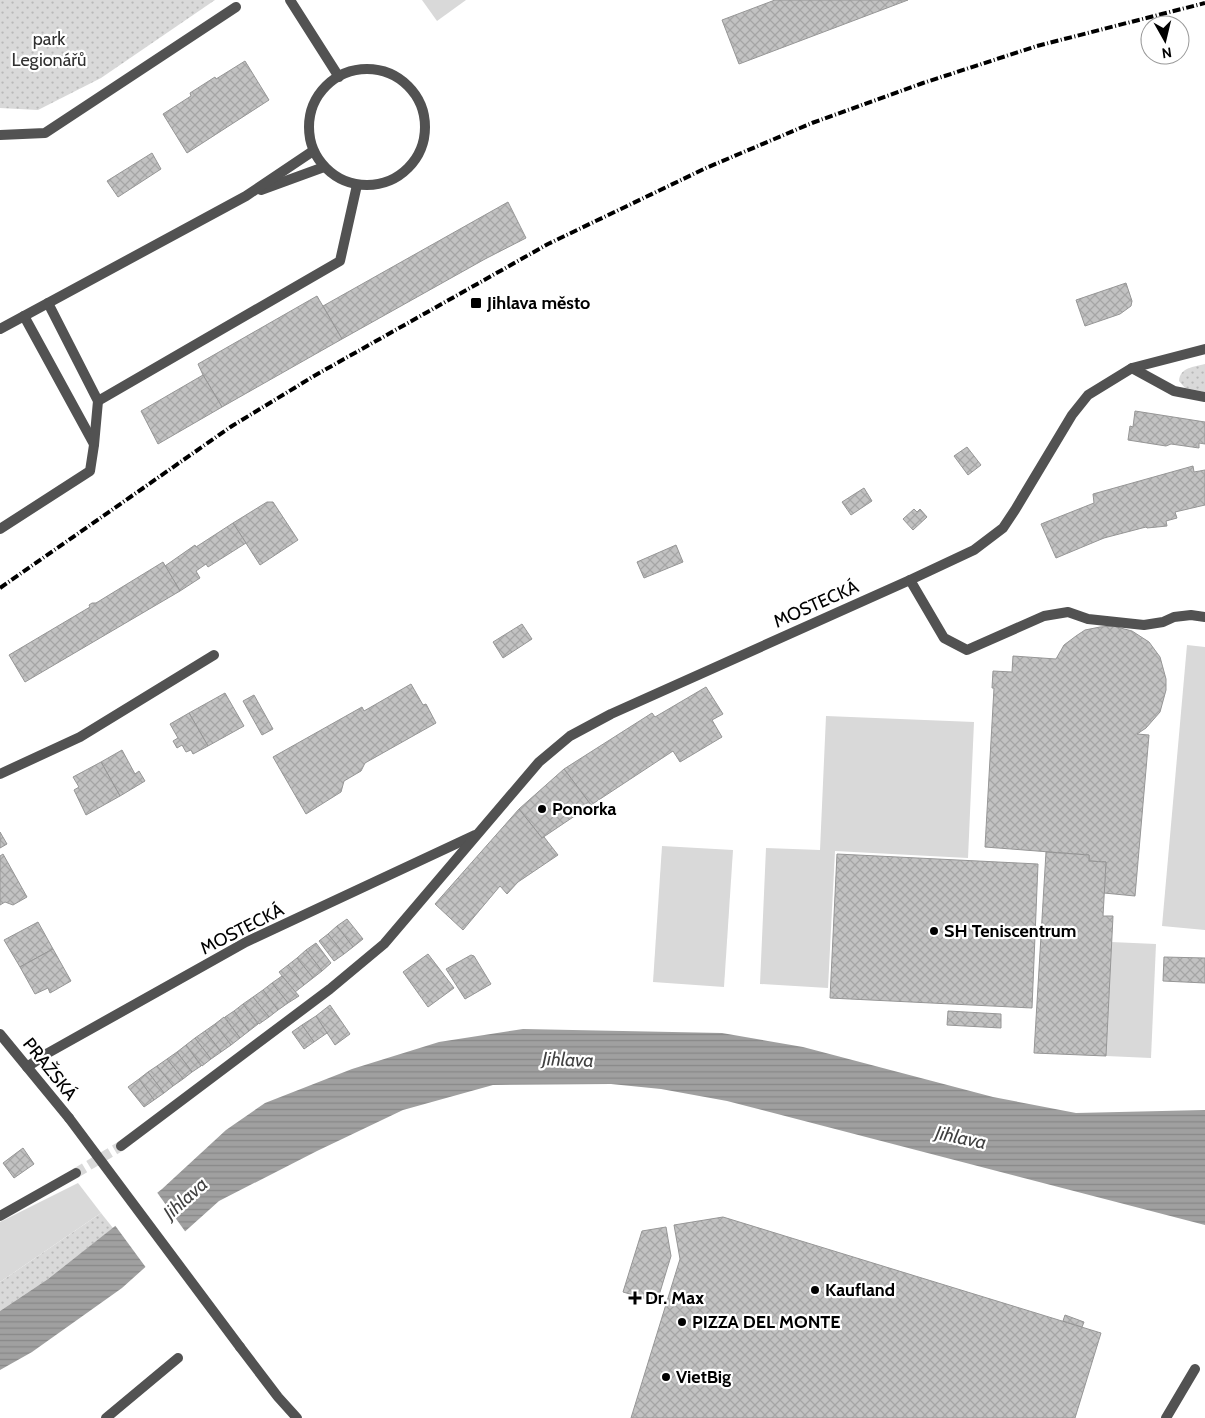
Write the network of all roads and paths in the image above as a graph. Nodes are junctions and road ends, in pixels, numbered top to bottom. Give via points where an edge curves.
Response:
1 (290, 0) edge
2 (236, 7) dead end
3 (339, 77) junction
4 (0, 135) edge
5 (313, 150) junction
6 (324, 167) junction
7 (357, 185) junction
8 (246, 196) junction
9 (48, 303) junction
10 (24, 316) junction
11 (0, 329) edge
12 (1205, 349) edge
13 (1132, 368) junction
14 (1205, 397) edge
15 (98, 401) junction
16 (94, 445) junction
17 (0, 529) edge
18 (910, 580) junction
19 (1205, 617) edge
20 (214, 656) dead end
21 (0, 774) edge
22 (478, 833) junction
23 (2, 1040) edge
24 (28, 1068) junction
25 (121, 1146) tunnel mouth
26 (76, 1173) tunnel mouth
27 (0, 1216) edge
28 (178, 1358) dead end
29 (1195, 1369) dead end
30 (106, 1418) edge
31 (297, 1418) edge
32 (1166, 1418) edge

1 - 3 street
2 - 4 street via 45,133
3 - 5 street via 318,95 310,112 308,132
3 - 7 street via 368,69 387,72 404,82 417,96 424,114 426,133 421,152 410,168 394,179 376,185
5 - 6 street
5 - 8 street
6 - 7 street via 339,179
6 - 8 street
7 - 15 street via 340,261
8 - 9 street
9 - 10 street
9 - 15 street
10 - 11 street
10 - 16 street
12 - 13 street, MOSTECKÁ
13 - 14 street via 1174,391
13 - 18 street, MOSTECKÁ via 1088,395 1072,415 1003,528 974,550
15 - 16 street
16 - 17 street via 90,471
18 - 19 street via 944,638 967,650 1044,616 1068,612 1088,619 1144,625 1174,617
18 - 22 street, MOSTECKÁ via 611,714 570,736 539,762
20 - 21 street via 80,737
22 - 24 street, MOSTECKÁ via 246,942 48,1053
22 - 25 street, MOSTECKÁ via 384,944 330,989
23 - 24 street, PRAŽSKÁ
24 - 31 street, PRAŽSKÁ, bridge
26 - 27 street
28 - 30 street
29 - 32 street

